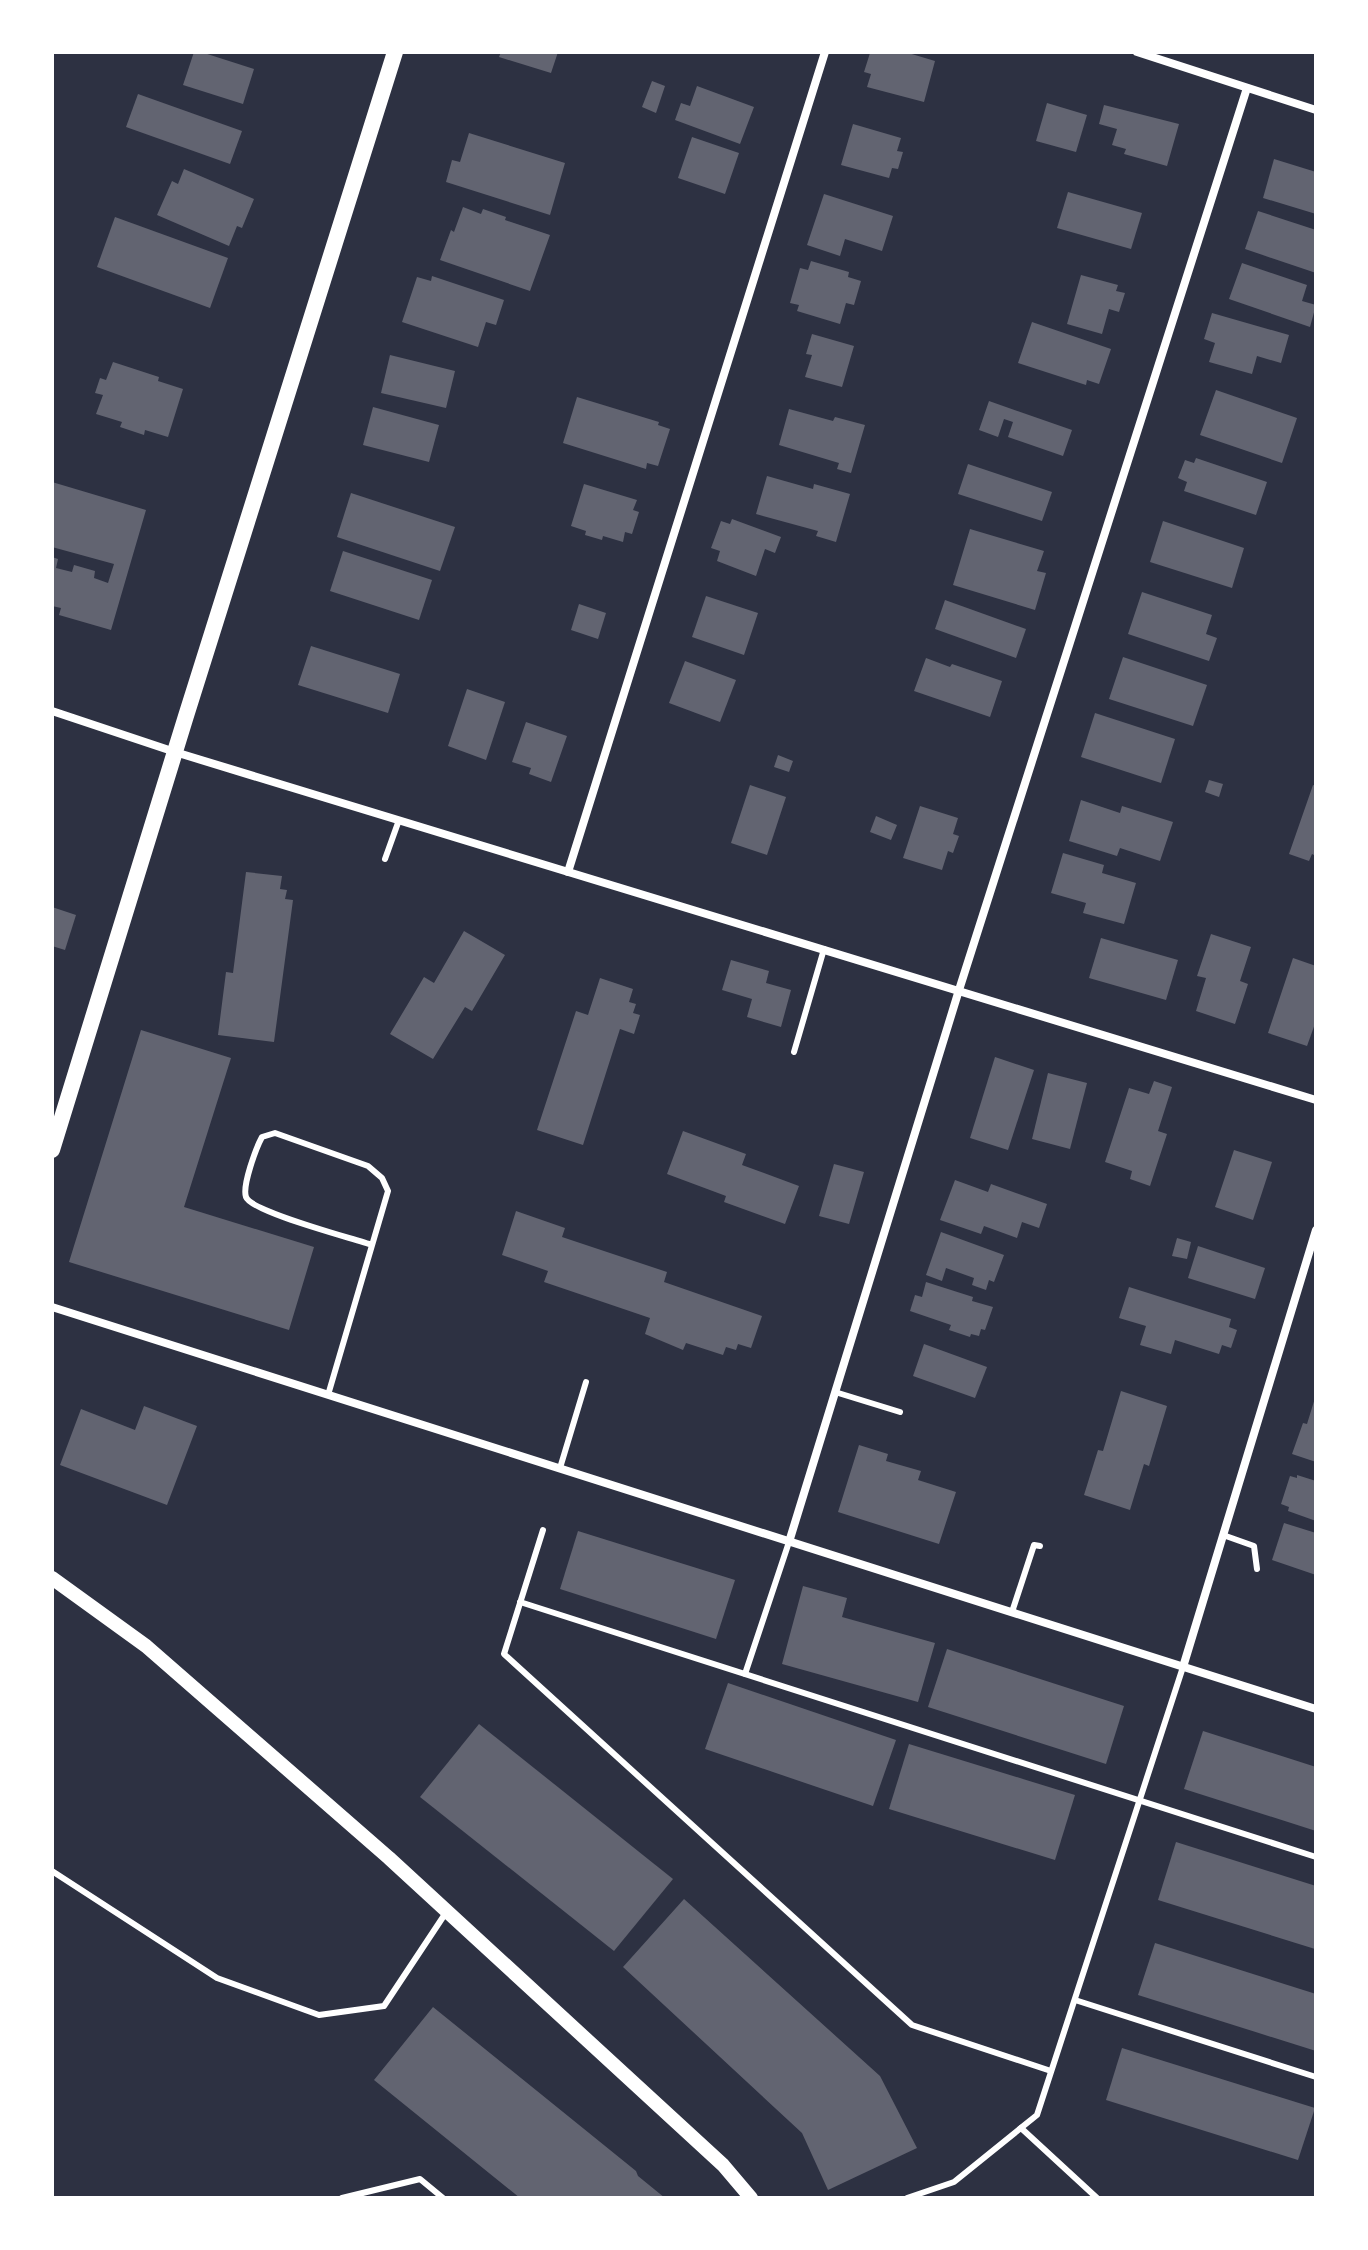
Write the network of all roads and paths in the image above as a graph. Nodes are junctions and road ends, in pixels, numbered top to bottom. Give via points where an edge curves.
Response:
1 (395, 52) edge
2 (825, 52) edge
3 (1137, 52) edge
4 (1247, 88) junction
5 (1316, 110) edge
6 (52, 711) edge
7 (175, 752) junction
8 (399, 820) junction
9 (385, 859) dead end
10 (568, 872) junction
11 (824, 949) junction
12 (959, 990) junction
13 (794, 1052) dead end
14 (1316, 1100) edge
15 (52, 1150) edge
16 (1316, 1230) edge
17 (372, 1245) junction
18 (52, 1307) edge
19 (586, 1382) dead end
20 (835, 1392) junction
21 (328, 1395) junction
22 (900, 1412) dead end
23 (560, 1468) junction
24 (543, 1530) dead end
25 (1223, 1535) junction
26 (789, 1542) junction
27 (1040, 1546) dead end
28 (1257, 1569) dead end
29 (52, 1578) edge
30 (520, 1602) junction
31 (1012, 1612) junction
32 (1183, 1667) junction
33 (745, 1674) junction
34 (1316, 1709) edge
35 (1139, 1801) junction
36 (1316, 1857) edge
37 (52, 1871) edge
38 (447, 1911) junction
39 (1075, 2000) junction
40 (1051, 2071) junction
41 (1316, 2077) edge
42 (1021, 2128) junction
43 (342, 2198) edge
44 (443, 2198) edge
45 (751, 2198) edge
46 (907, 2198) edge
47 (1097, 2198) edge

1 - 7 main road
2 - 10 street
3 - 4 street
4 - 5 street
4 - 12 street
6 - 7 street
7 - 8 street
7 - 15 main road
8 - 9 lane
8 - 10 street
10 - 11 street
11 - 12 street
11 - 13 lane
12 - 14 street
12 - 20 street
16 - 25 street
17 - 17 lane via 388,1191 382,1178 368,1166 275,1133 262,1137 246,1185 251,1205
17 - 21 lane
18 - 21 street
19 - 23 lane
20 - 22 lane
20 - 26 street
21 - 23 street
23 - 26 street
24 - 30 lane
25 - 28 lane via 1254,1546
25 - 32 street
26 - 31 street
26 - 33 lane
27 - 31 lane via 1034,1545
29 - 38 street via 146,1646
30 - 33 lane
30 - 40 lane via 504,1654 912,2025
31 - 32 street
32 - 34 street
32 - 35 lane
33 - 35 lane
35 - 36 lane
35 - 39 lane
37 - 38 lane via 217,1978 319,2015 384,2006
38 - 45 street via 723,2165
39 - 40 lane
39 - 41 lane
40 - 42 lane via 1037,2115
42 - 46 lane via 954,2182
42 - 47 lane
43 - 44 lane via 420,2179

